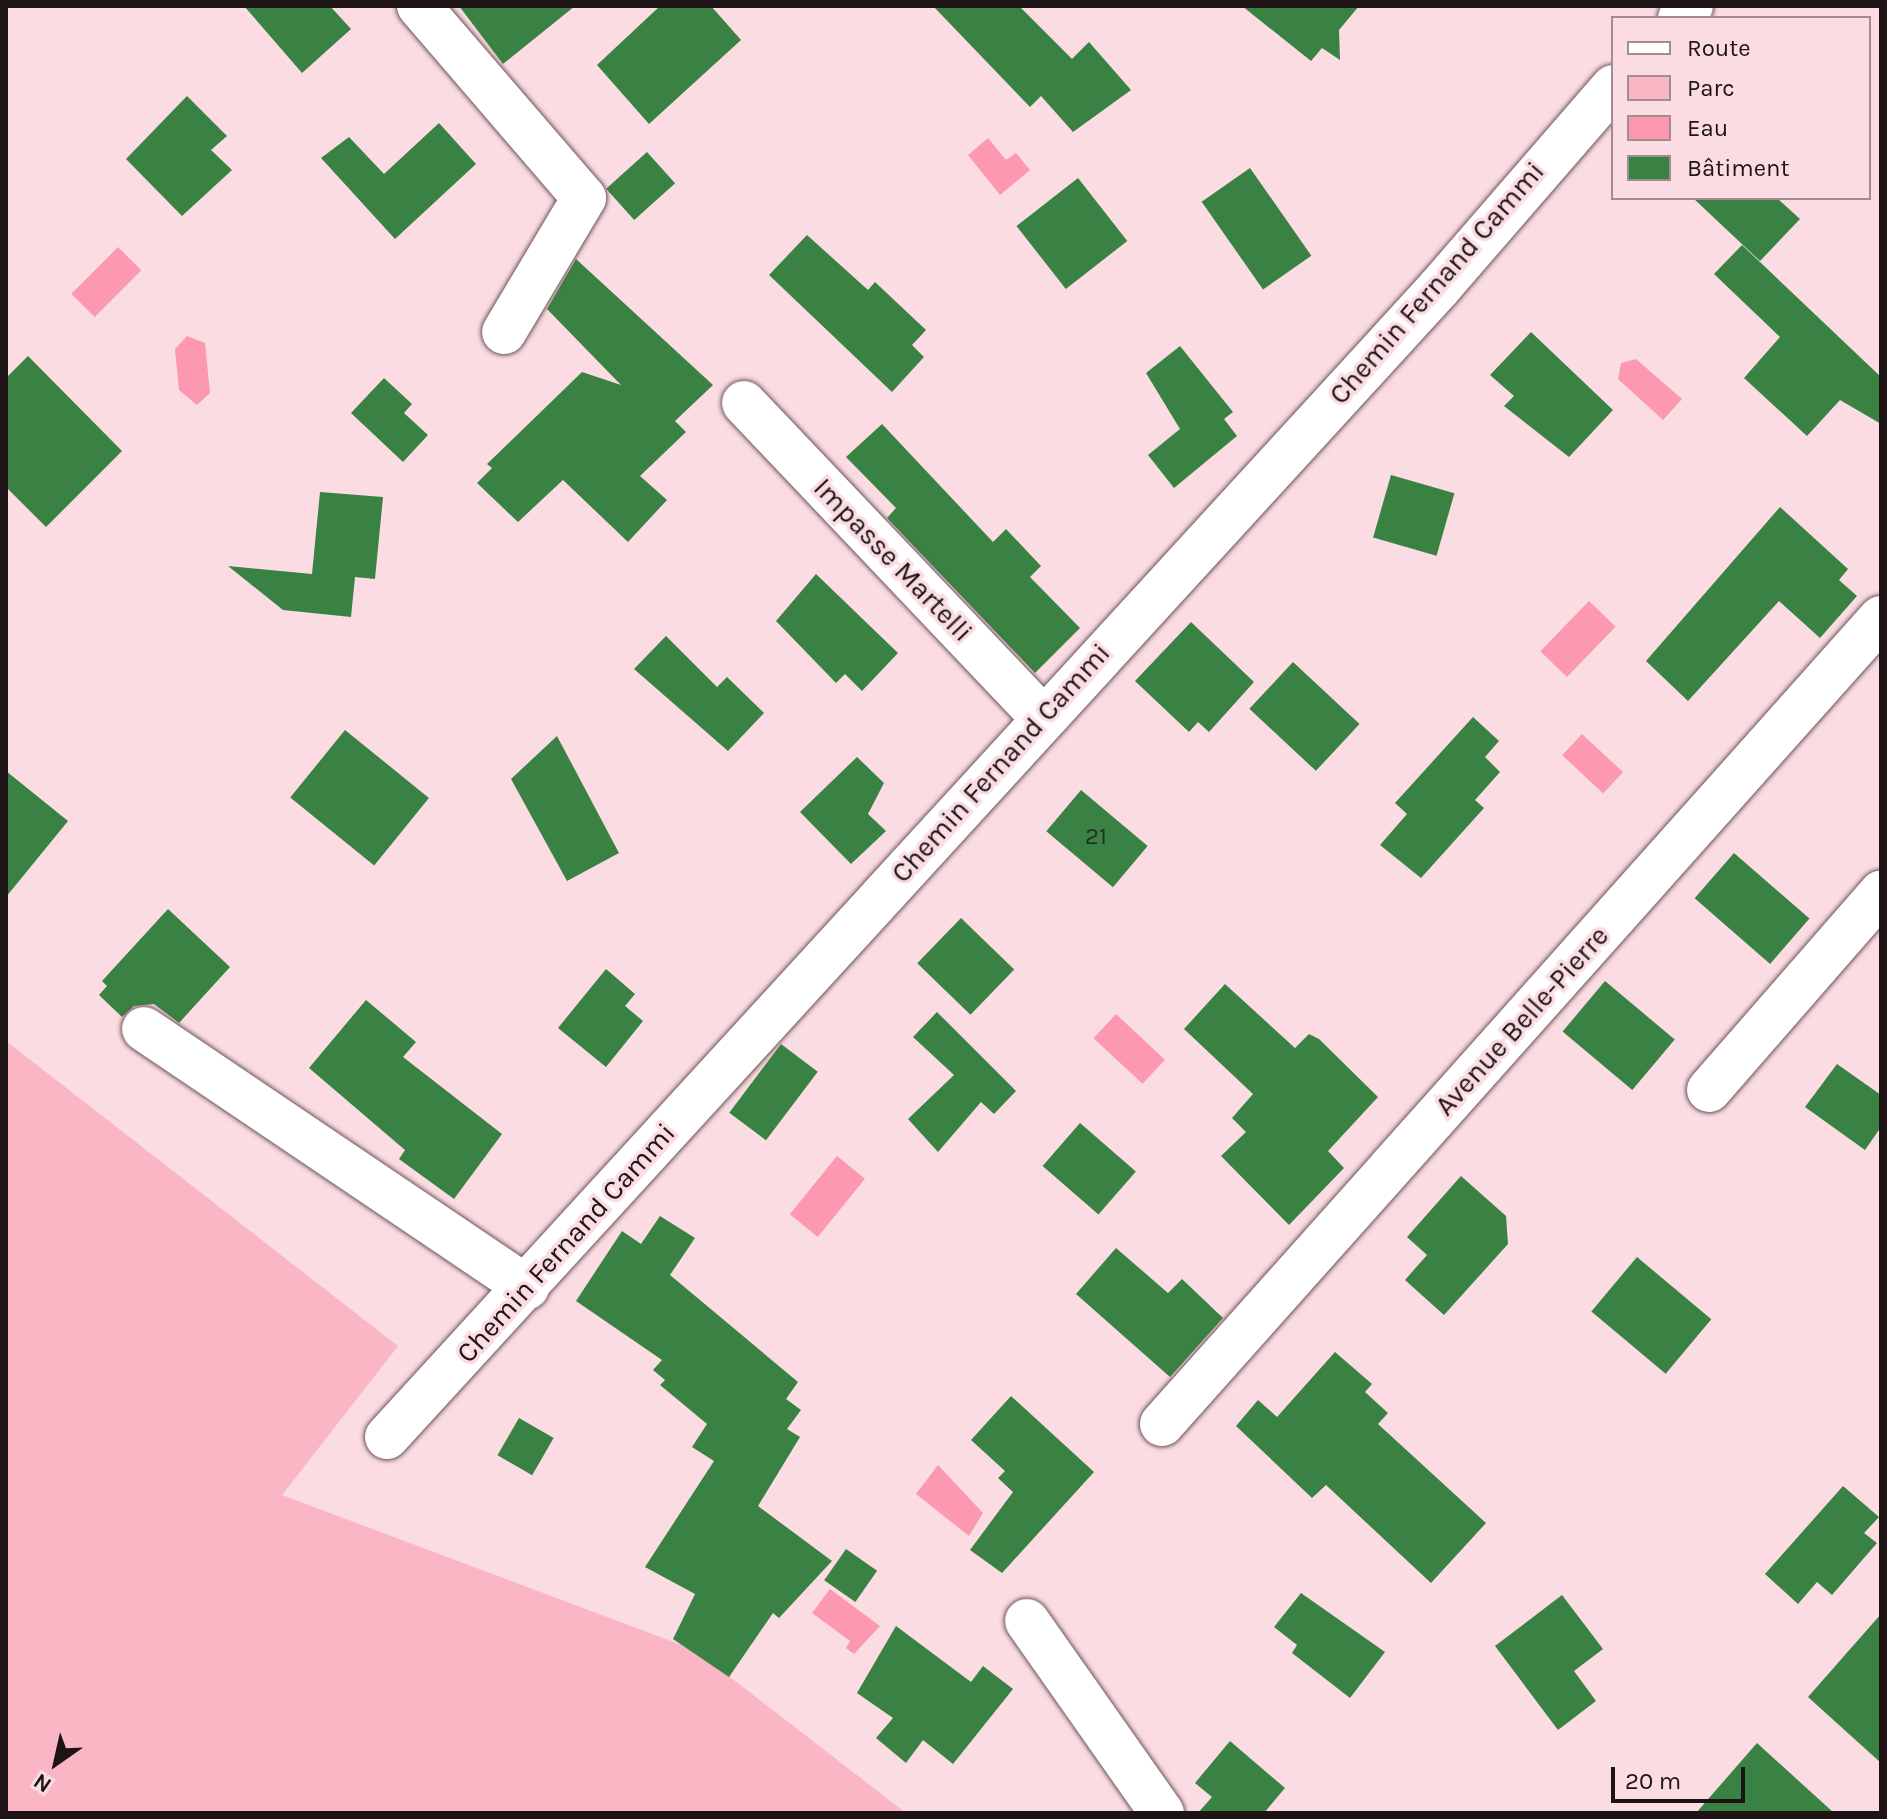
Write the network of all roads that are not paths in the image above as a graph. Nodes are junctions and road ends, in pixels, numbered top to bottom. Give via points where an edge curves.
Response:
1 (419, 6) edge
2 (1611, 89) edge
3 (504, 332) dead end
4 (744, 403) dead end
5 (1881, 618) edge
6 (1042, 717) junction
7 (1881, 893) edge
8 (144, 1029) dead end
9 (1709, 1090) dead end
10 (527, 1287) junction
11 (1162, 1424) dead end
12 (387, 1437) dead end
13 (1027, 1621) dead end
14 (1162, 1813) edge

1 - 3 street via 584,198
2 - 6 street, Chemin Fernand Cammi via 1439,288
4 - 6 street, Impasse Martelli
5 - 11 street, Avenue Belle-Pierre
6 - 10 street, Chemin Fernand Cammi
7 - 9 street
8 - 10 street
10 - 12 street, Chemin Fernand Cammi
13 - 14 street

